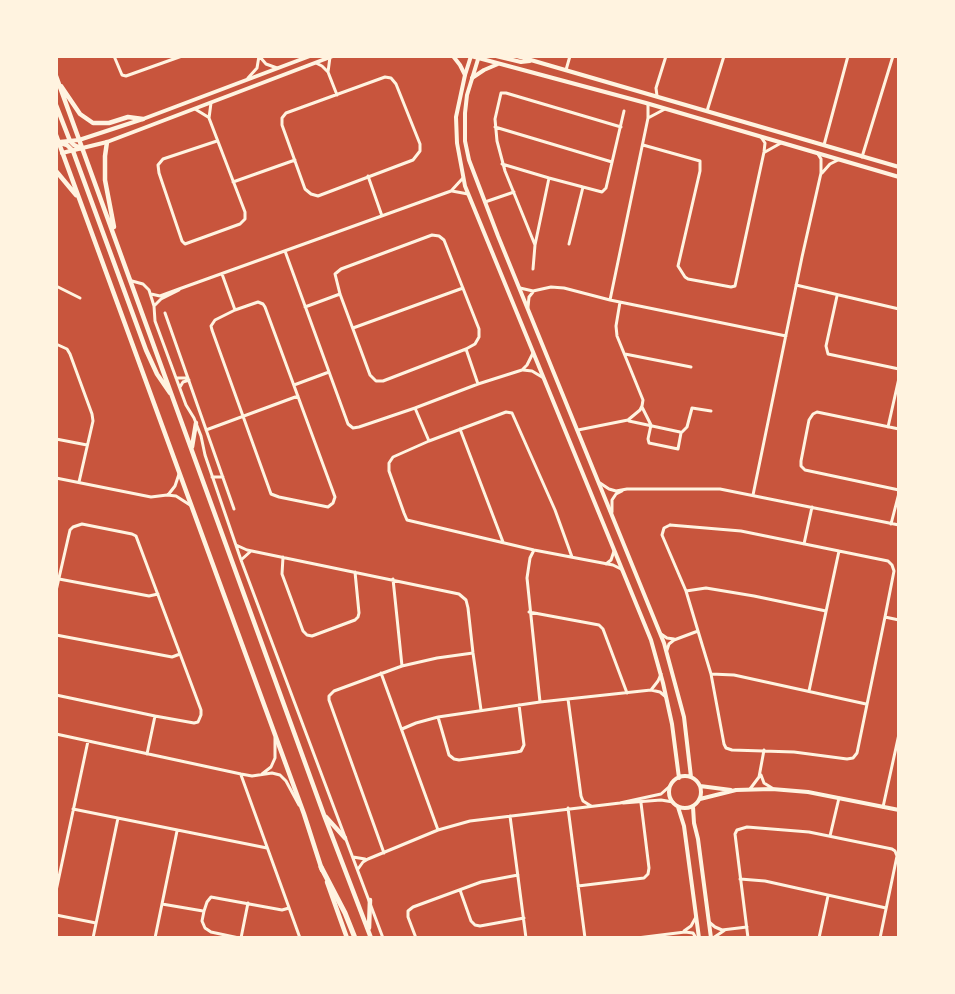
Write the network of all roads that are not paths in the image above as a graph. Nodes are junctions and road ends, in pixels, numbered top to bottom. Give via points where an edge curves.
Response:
1 (114, 56) edge
2 (182, 56) edge
3 (310, 56) edge
4 (453, 56) edge
5 (471, 56) edge
6 (496, 56) edge
7 (517, 56) edge
8 (570, 56) edge
9 (666, 56) edge
10 (724, 56) edge
11 (848, 56) edge
12 (893, 56) edge
13 (259, 57) edge
14 (332, 57) edge
15 (478, 57) edge
16 (532, 60) junction
17 (315, 62) junction
18 (499, 64) junction
19 (277, 68) junction
20 (566, 70) junction
21 (328, 72) junction
22 (56, 76) edge
23 (465, 76) junction
24 (472, 78) junction
25 (248, 79) junction
26 (59, 84) junction
27 (656, 88) junction
28 (337, 94) junction
29 (651, 94) junction
30 (657, 96) junction
31 (211, 102) junction
32 (646, 103) junction
33 (56, 105) edge
34 (195, 109) junction
35 (666, 109) junction
36 (624, 111) dead end
37 (707, 111) junction
38 (209, 118) junction
39 (648, 118) junction
40 (142, 119) junction
41 (495, 127) junction
42 (620, 127) junction
43 (56, 135) edge
44 (759, 136) junction
45 (79, 140) junction
46 (217, 141) junction
47 (57, 142) edge
48 (108, 142) junction
49 (782, 143) junction
50 (643, 145) junction
51 (824, 145) junction
52 (72, 146) junction
53 (83, 149) junction
54 (60, 150) edge
55 (764, 152) junction
56 (816, 153) junction
57 (56, 155) edge
58 (862, 156) junction
59 (840, 159) junction
60 (295, 160) junction
61 (612, 162) junction
62 (502, 164) junction
63 (899, 167) edge
64 (56, 172) edge
65 (821, 173) junction
66 (368, 176) junction
67 (899, 177) edge
68 (464, 178) junction
69 (549, 178) junction
70 (233, 182) junction
71 (583, 187) junction
72 (451, 191) junction
73 (514, 192) junction
74 (468, 194) junction
75 (79, 199) junction
76 (485, 202) junction
77 (382, 216) junction
78 (117, 243) junction
79 (570, 244) dead end
80 (535, 245) junction
81 (285, 251) junction
82 (533, 270) dead end
83 (222, 274) junction
84 (132, 281) junction
85 (796, 285) junction
86 (56, 286) edge
87 (463, 288) junction
88 (520, 288) junction
89 (179, 289) junction
90 (533, 291) junction
91 (150, 294) junction
92 (340, 294) junction
93 (837, 296) junction
94 (80, 298) dead end
95 (610, 300) junction
96 (620, 302) junction
97 (154, 306) junction
98 (305, 307) junction
99 (528, 307) junction
100 (899, 309) edge
101 (235, 310) junction
102 (165, 313) dead end
103 (353, 328) junction
104 (786, 336) junction
105 (56, 344) edge
106 (466, 349) junction
107 (532, 353) junction
108 (625, 354) junction
109 (691, 367) dead end
110 (899, 369) edge
111 (522, 370) junction
112 (329, 372) junction
113 (542, 377) junction
114 (176, 378) junction
115 (899, 378) edge
116 (188, 379) junction
117 (478, 384) junction
118 (294, 385) junction
119 (179, 387) junction
120 (173, 396) junction
121 (298, 396) junction
122 (642, 406) junction
123 (415, 408) junction
124 (711, 412) dead end
125 (243, 417) junction
126 (628, 420) junction
127 (196, 424) junction
128 (651, 425) junction
129 (888, 427) junction
130 (460, 429) junction
131 (899, 429) edge
132 (206, 430) junction
133 (578, 430) junction
134 (681, 433) junction
135 (56, 439) edge
136 (429, 441) junction
137 (87, 445) junction
138 (192, 448) junction
139 (178, 474) junction
140 (212, 477) junction
141 (56, 478) edge
142 (223, 478) junction
143 (79, 482) junction
144 (600, 484) junction
145 (215, 486) junction
146 (627, 489) junction
147 (899, 492) edge
148 (167, 495) junction
149 (753, 495) junction
150 (190, 505) junction
151 (812, 507) junction
152 (234, 509) dead end
153 (612, 512) junction
154 (891, 524) junction
155 (899, 525) edge
156 (503, 542) junction
157 (235, 544) junction
158 (804, 544) junction
159 (534, 550) junction
160 (251, 551) junction
161 (614, 551) junction
162 (839, 551) junction
163 (283, 557) junction
164 (572, 557) junction
165 (241, 560) junction
166 (606, 564) junction
167 (621, 569) junction
168 (356, 572) junction
169 (59, 578) junction
170 (393, 580) junction
171 (686, 591) junction
172 (56, 592) edge
173 (158, 594) junction
174 (826, 611) junction
175 (529, 612) junction
176 (885, 618) junction
177 (899, 620) edge
178 (698, 631) junction
179 (661, 634) junction
180 (56, 635) edge
181 (677, 638) junction
182 (667, 651) junction
183 (473, 653) junction
184 (180, 654) junction
185 (402, 666) junction
186 (381, 673) junction
187 (661, 674) junction
188 (711, 674) junction
189 (651, 690) junction
190 (808, 691) junction
191 (628, 693) junction
192 (56, 695) edge
193 (568, 699) junction
194 (667, 699) junction
195 (540, 702) junction
196 (866, 704) junction
197 (520, 705) junction
198 (481, 710) junction
199 (155, 716) junction
200 (438, 717) junction
201 (402, 729) junction
202 (56, 734) edge
203 (899, 734) edge
204 (275, 735) junction
205 (88, 741) junction
206 (764, 750) junction
207 (147, 754) junction
208 (760, 772) junction
209 (241, 774) junction
210 (261, 774) junction
211 (691, 777) junction
212 (678, 778) junction
213 (670, 786) junction
214 (700, 786) junction
215 (750, 789) junction
216 (772, 789) junction
217 (736, 790) junction
218 (838, 798) junction
219 (700, 799) junction
220 (673, 802) junction
221 (620, 803) junction
222 (641, 803) junction
223 (591, 806) junction
224 (678, 807) junction
225 (693, 807) junction
226 (883, 807) junction
227 (568, 808) junction
228 (73, 810) junction
229 (899, 810) edge
230 (304, 814) junction
231 (324, 815) junction
232 (510, 816) junction
233 (118, 818) junction
234 (438, 830) junction
235 (177, 831) junction
236 (830, 836) junction
237 (345, 838) junction
238 (268, 848) junction
239 (384, 853) junction
240 (353, 857) junction
241 (368, 859) junction
242 (321, 867) junction
243 (358, 870) junction
244 (518, 875) junction
245 (740, 880) junction
246 (578, 886) junction
247 (460, 890) junction
248 (56, 891) edge
249 (828, 896) junction
250 (370, 900) junction
251 (248, 903) junction
252 (162, 904) junction
253 (289, 908) junction
254 (886, 908) junction
255 (204, 912) junction
256 (56, 915) edge
257 (696, 915) junction
258 (524, 918) junction
259 (709, 922) junction
260 (96, 923) junction
261 (747, 927) junction
262 (726, 930) junction
263 (369, 932) junction
264 (681, 932) junction
265 (655, 937) edge
266 (93, 938) edge
267 (155, 938) edge
268 (240, 938) edge
269 (300, 938) edge
270 (347, 938) edge
271 (355, 938) edge
272 (371, 938) edge
273 (383, 938) edge
274 (416, 938) edge
275 (526, 938) edge
276 (585, 938) edge
277 (637, 938) edge
278 (698, 938) edge
279 (712, 938) edge
280 (748, 938) edge
281 (819, 938) edge
282 (880, 938) edge

1 - 2 street via 122,75 126,76
3 - 19 street
4 - 23 street
5 - 15 street
5 - 23 street
6 - 16 street via 521,62
7 - 16 street
8 - 20 street
9 - 27 street
10 - 37 street
11 - 51 street
12 - 58 street
13 - 19 street
13 - 25 street via 257,68
14 - 17 street
14 - 21 street
15 - 18 street
15 - 24 street
16 - 20 street
17 - 21 street
17 - 31 street
18 - 24 street
18 - 32 street
19 - 25 street
20 - 29 street
21 - 28 street
22 - 26 main road
23 - 68 street via 456,124
24 - 76 street via 465,113 465,141
25 - 40 street
26 - 40 main road via 80,114 93,123 109,124 128,117
26 - 45 main road
27 - 29 street
27 - 30 street
28 - 60 street via 286,112 282,118
28 - 66 street via 385,77 391,78 420,144 420,151 413,160
29 - 30 street
30 - 37 street
31 - 34 street
31 - 38 street
32 - 35 street
32 - 39 street
33 - 52 main road
34 - 38 street
34 - 48 street
35 - 39 street
35 - 44 street
36 - 42 street
37 - 51 street
38 - 46 street
39 - 50 street
40 - 45 street
41 - 42 street via 503,92
41 - 61 street
41 - 62 street
42 - 61 street
43 - 47 main road
44 - 49 street
44 - 55 street via 766,144
45 - 52 main road
45 - 53 main road
46 - 70 street
46 - 70 street via 163,159 158,165 183,243 189,244 243,222 245,212
47 - 52 main road
47 - 54 main road
48 - 53 street
48 - 78 main road via 105,180
49 - 55 street
49 - 56 street
50 - 55 street via 700,161 678,266 688,279 728,287 735,286
50 - 95 street
51 - 58 street
52 - 53 main road
52 - 54 main road
52 - 120 main road via 146,350 157,374
53 - 78 main road
54 - 57 street
54 - 75 main road
56 - 59 street
56 - 65 street via 821,159
58 - 63 street
59 - 65 street
59 - 67 street
60 - 66 street via 305,189 318,196
60 - 70 street
61 - 71 street via 604,191
62 - 69 street
62 - 73 street
64 - 75 main road
65 - 85 street
66 - 77 street
68 - 72 street
68 - 74 street
69 - 71 street
69 - 80 street
71 - 79 street
72 - 74 street
72 - 77 street
73 - 76 street
73 - 80 street
74 - 107 street
75 - 139 main road
76 - 88 street
77 - 81 street
78 - 84 main road
80 - 82 street
81 - 83 street
81 - 98 street
83 - 89 street
83 - 101 street
84 - 91 street via 143,284
84 - 120 main road
85 - 93 street
85 - 104 street
86 - 94 street
87 - 92 street via 444,240 432,235 341,269 335,274
87 - 103 street
87 - 106 street via 479,329 475,344
88 - 90 street
88 - 99 street
89 - 91 street via 160,296
89 - 97 street
90 - 95 street via 557,287
90 - 99 street
91 - 97 street
92 - 98 street
92 - 103 street
93 - 100 street
93 - 110 street via 826,346 828,354
95 - 96 street
96 - 104 street
96 - 108 street via 616,326
97 - 114 street
98 - 112 street
99 - 133 street
101 - 118 street via 258,302 263,304
101 - 125 street via 215,320 212,326
102 - 116 street
103 - 106 street via 370,376 376,381
104 - 149 street
105 - 137 street via 70,354 92,414
106 - 117 street
107 - 111 street
107 - 113 street
108 - 109 street
108 - 122 street via 643,400
111 - 113 street
111 - 117 street
112 - 118 street
112 - 123 street via 348,424 353,428
113 - 161 street
114 - 116 street
114 - 119 street
115 - 129 street
116 - 119 street
116 - 132 street
117 - 123 street
118 - 121 street
119 - 127 street
120 - 138 main road
121 - 125 street
121 - 125 street via 335,497 328,507 270,494
122 - 126 street
122 - 128 street
123 - 136 street
124 - 134 street via 692,408 687,427
125 - 132 street
126 - 128 street
126 - 133 street
127 - 138 main road
127 - 140 street
128 - 134 street
128 - 134 street via 648,443 678,449
129 - 131 street
129 - 147 street via 822,412 813,414 809,420 801,466 805,470
130 - 136 street
130 - 156 street
130 - 164 street via 506,412 512,413
132 - 142 street
133 - 144 street
135 - 137 street
136 - 156 street via 393,457 390,463 389,471 407,520
137 - 143 street
138 - 231 main road
139 - 148 street via 175,486
139 - 150 main road
140 - 142 street
140 - 145 street
141 - 143 street
142 - 145 street
142 - 152 street
143 - 148 street via 151,497
144 - 146 street via 612,490
144 - 153 street
145 - 157 street
146 - 149 street via 720,489
146 - 153 street via 614,496
147 - 154 street
148 - 150 street
149 - 151 street
150 - 204 main road
151 - 154 street
151 - 158 street
153 - 179 street
154 - 155 street
156 - 159 street
157 - 160 street
157 - 165 street
158 - 162 street
158 - 171 street via 741,531 670,525 664,528 662,535
159 - 164 street
159 - 175 street via 526,578
160 - 163 street
160 - 165 street
161 - 166 street
161 - 167 street
162 - 174 street
162 - 176 street via 888,561 892,565 894,571
163 - 168 street
163 - 168 street via 282,574 307,635 312,636 358,617
164 - 166 street
165 - 237 street
166 - 167 street
167 - 187 street
168 - 170 street
169 - 172 street
169 - 173 street via 149,596
169 - 173 street via 70,530 82,524 136,536
170 - 183 street via 459,594 466,600
170 - 185 street
171 - 174 street via 706,588
171 - 178 street
173 - 184 street
174 - 190 street
175 - 191 street via 599,625
175 - 195 street
176 - 177 street
176 - 196 street
178 - 181 street
178 - 188 street
179 - 181 street
179 - 182 street
180 - 184 street via 172,656
181 - 182 street via 669,644
182 - 211 street via 684,717
183 - 185 street
183 - 198 street
184 - 199 street via 201,710 200,719 194,723
185 - 186 street
186 - 201 street
186 - 239 street via 334,691 329,700
187 - 189 street
187 - 194 street
188 - 190 street via 734,675
188 - 206 street via 726,748
189 - 191 street
189 - 194 street via 660,692
190 - 196 street
191 - 193 street
192 - 199 street
193 - 195 street
193 - 223 street via 581,796
194 - 212 street via 676,744
195 - 197 street
196 - 206 street via 857,753 852,758
197 - 198 street
197 - 200 street via 524,745 517,752 454,760 449,755
198 - 200 street
199 - 207 street
200 - 201 street
201 - 234 street
202 - 205 street
203 - 226 street
204 - 210 street via 275,758
204 - 230 main road
205 - 207 street
205 - 228 street
206 - 208 street
207 - 209 street
208 - 215 street
208 - 216 street via 764,783
209 - 210 street
209 - 238 street
210 - 230 street via 280,775
211 - 212 street
211 - 214 street
212 - 213 street
213 - 220 street
213 - 221 street via 661,794
214 - 217 street
214 - 219 street
215 - 216 street
215 - 217 street
216 - 218 street
217 - 219 street
218 - 226 street
218 - 236 street
219 - 225 street
220 - 222 street
220 - 224 street
221 - 222 street
221 - 223 street
222 - 246 street via 650,868 648,874 644,878
223 - 227 street
224 - 225 street
224 - 257 street via 684,826
225 - 259 street
226 - 229 street
227 - 232 street
227 - 246 street
228 - 233 street
228 - 248 street
230 - 242 main road
231 - 237 main road
231 - 263 main road
232 - 234 street via 470,821
232 - 244 street
233 - 235 street
233 - 260 street
234 - 239 street
235 - 238 street
235 - 252 street
236 - 245 street via 783,829 741,828 735,834
236 - 254 street via 895,851 897,856
237 - 240 street
238 - 253 street
239 - 241 street
240 - 241 street
240 - 243 street
241 - 243 street
242 - 270 main road
242 - 271 highway
243 - 250 street
244 - 247 street
244 - 258 street
245 - 249 street via 765,882
245 - 261 street
246 - 276 street
247 - 258 street via 475,925
247 - 274 street via 408,911
249 - 254 street
249 - 281 street
250 - 263 main road
250 - 273 street
251 - 253 street via 282,910
251 - 255 street via 211,897
251 - 268 street
252 - 255 street
252 - 267 street
253 - 269 street
254 - 282 street
255 - 268 street via 202,924 208,930
256 - 260 street
257 - 264 street via 691,926
257 - 278 street
258 - 275 street
259 - 262 street via 718,929
259 - 279 street
260 - 266 street
261 - 262 street
261 - 280 street
262 - 279 street
263 - 272 main road
264 - 265 street
264 - 278 street
265 - 277 street

